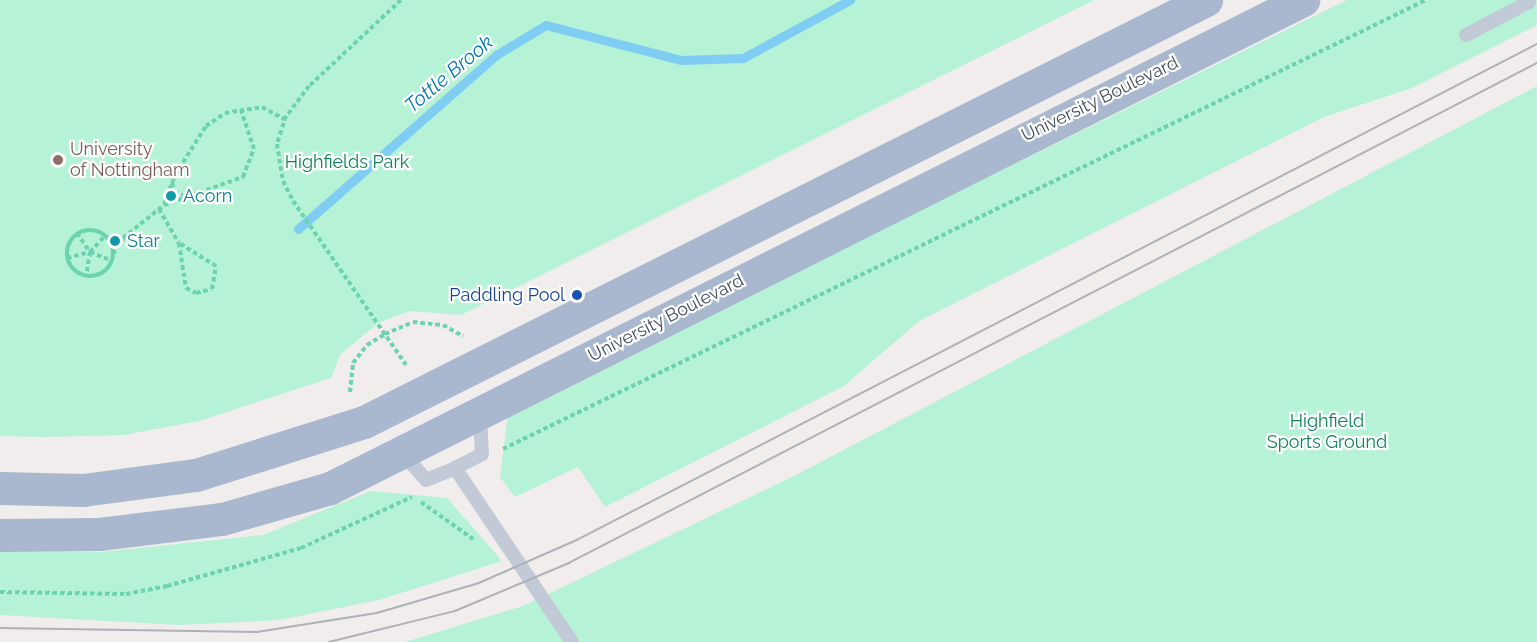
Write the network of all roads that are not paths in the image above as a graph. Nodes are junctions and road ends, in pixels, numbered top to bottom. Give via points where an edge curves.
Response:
1 (1206, 0) edge
2 (1304, 0) edge
3 (1530, 1) edge
4 (1466, 35) dead end
5 (480, 412) junction
6 (402, 453) junction
7 (455, 468) junction
8 (0, 488) edge
9 (0, 535) edge
10 (572, 642) edge

1 - 8 main road via 364,422 196,475 82,490
2 - 5 main road, University Boulevard
3 - 4 lane
5 - 6 main road, University Boulevard
5 - 7 lane via 482,454
6 - 7 lane via 426,480
6 - 9 main road, University Boulevard via 330,488 222,519 99,534
7 - 10 lane

